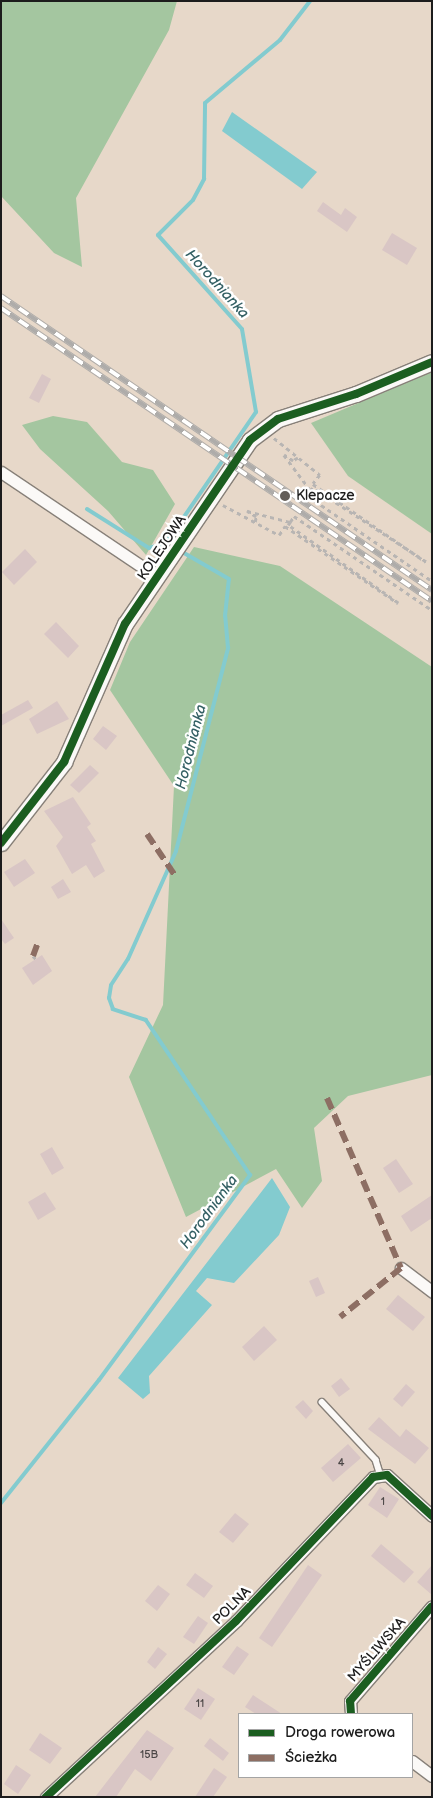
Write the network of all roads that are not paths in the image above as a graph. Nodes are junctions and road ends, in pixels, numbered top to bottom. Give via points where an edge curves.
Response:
1 (432, 362) edge
2 (1, 472) edge
3 (157, 577) junction
4 (1, 843) edge
5 (401, 1268) dead end
6 (432, 1291) edge
7 (322, 1402) dead end
8 (380, 1473) junction
9 (432, 1516) edge
10 (432, 1606) edge
11 (351, 1713) edge
12 (413, 1762) edge
13 (432, 1776) edge
14 (46, 1797) edge

1 - 3 street, KOLEJOWA via 356,394 278,419 262,430 243,448
2 - 3 street
3 - 4 street, KOLEJOWA via 125,624 64,762
5 - 6 street
7 - 8 lane via 376,1460
8 - 9 street
8 - 14 street, POLNA via 236,1621
10 - 11 street, MYŚLIWSKA via 350,1700
12 - 13 street

